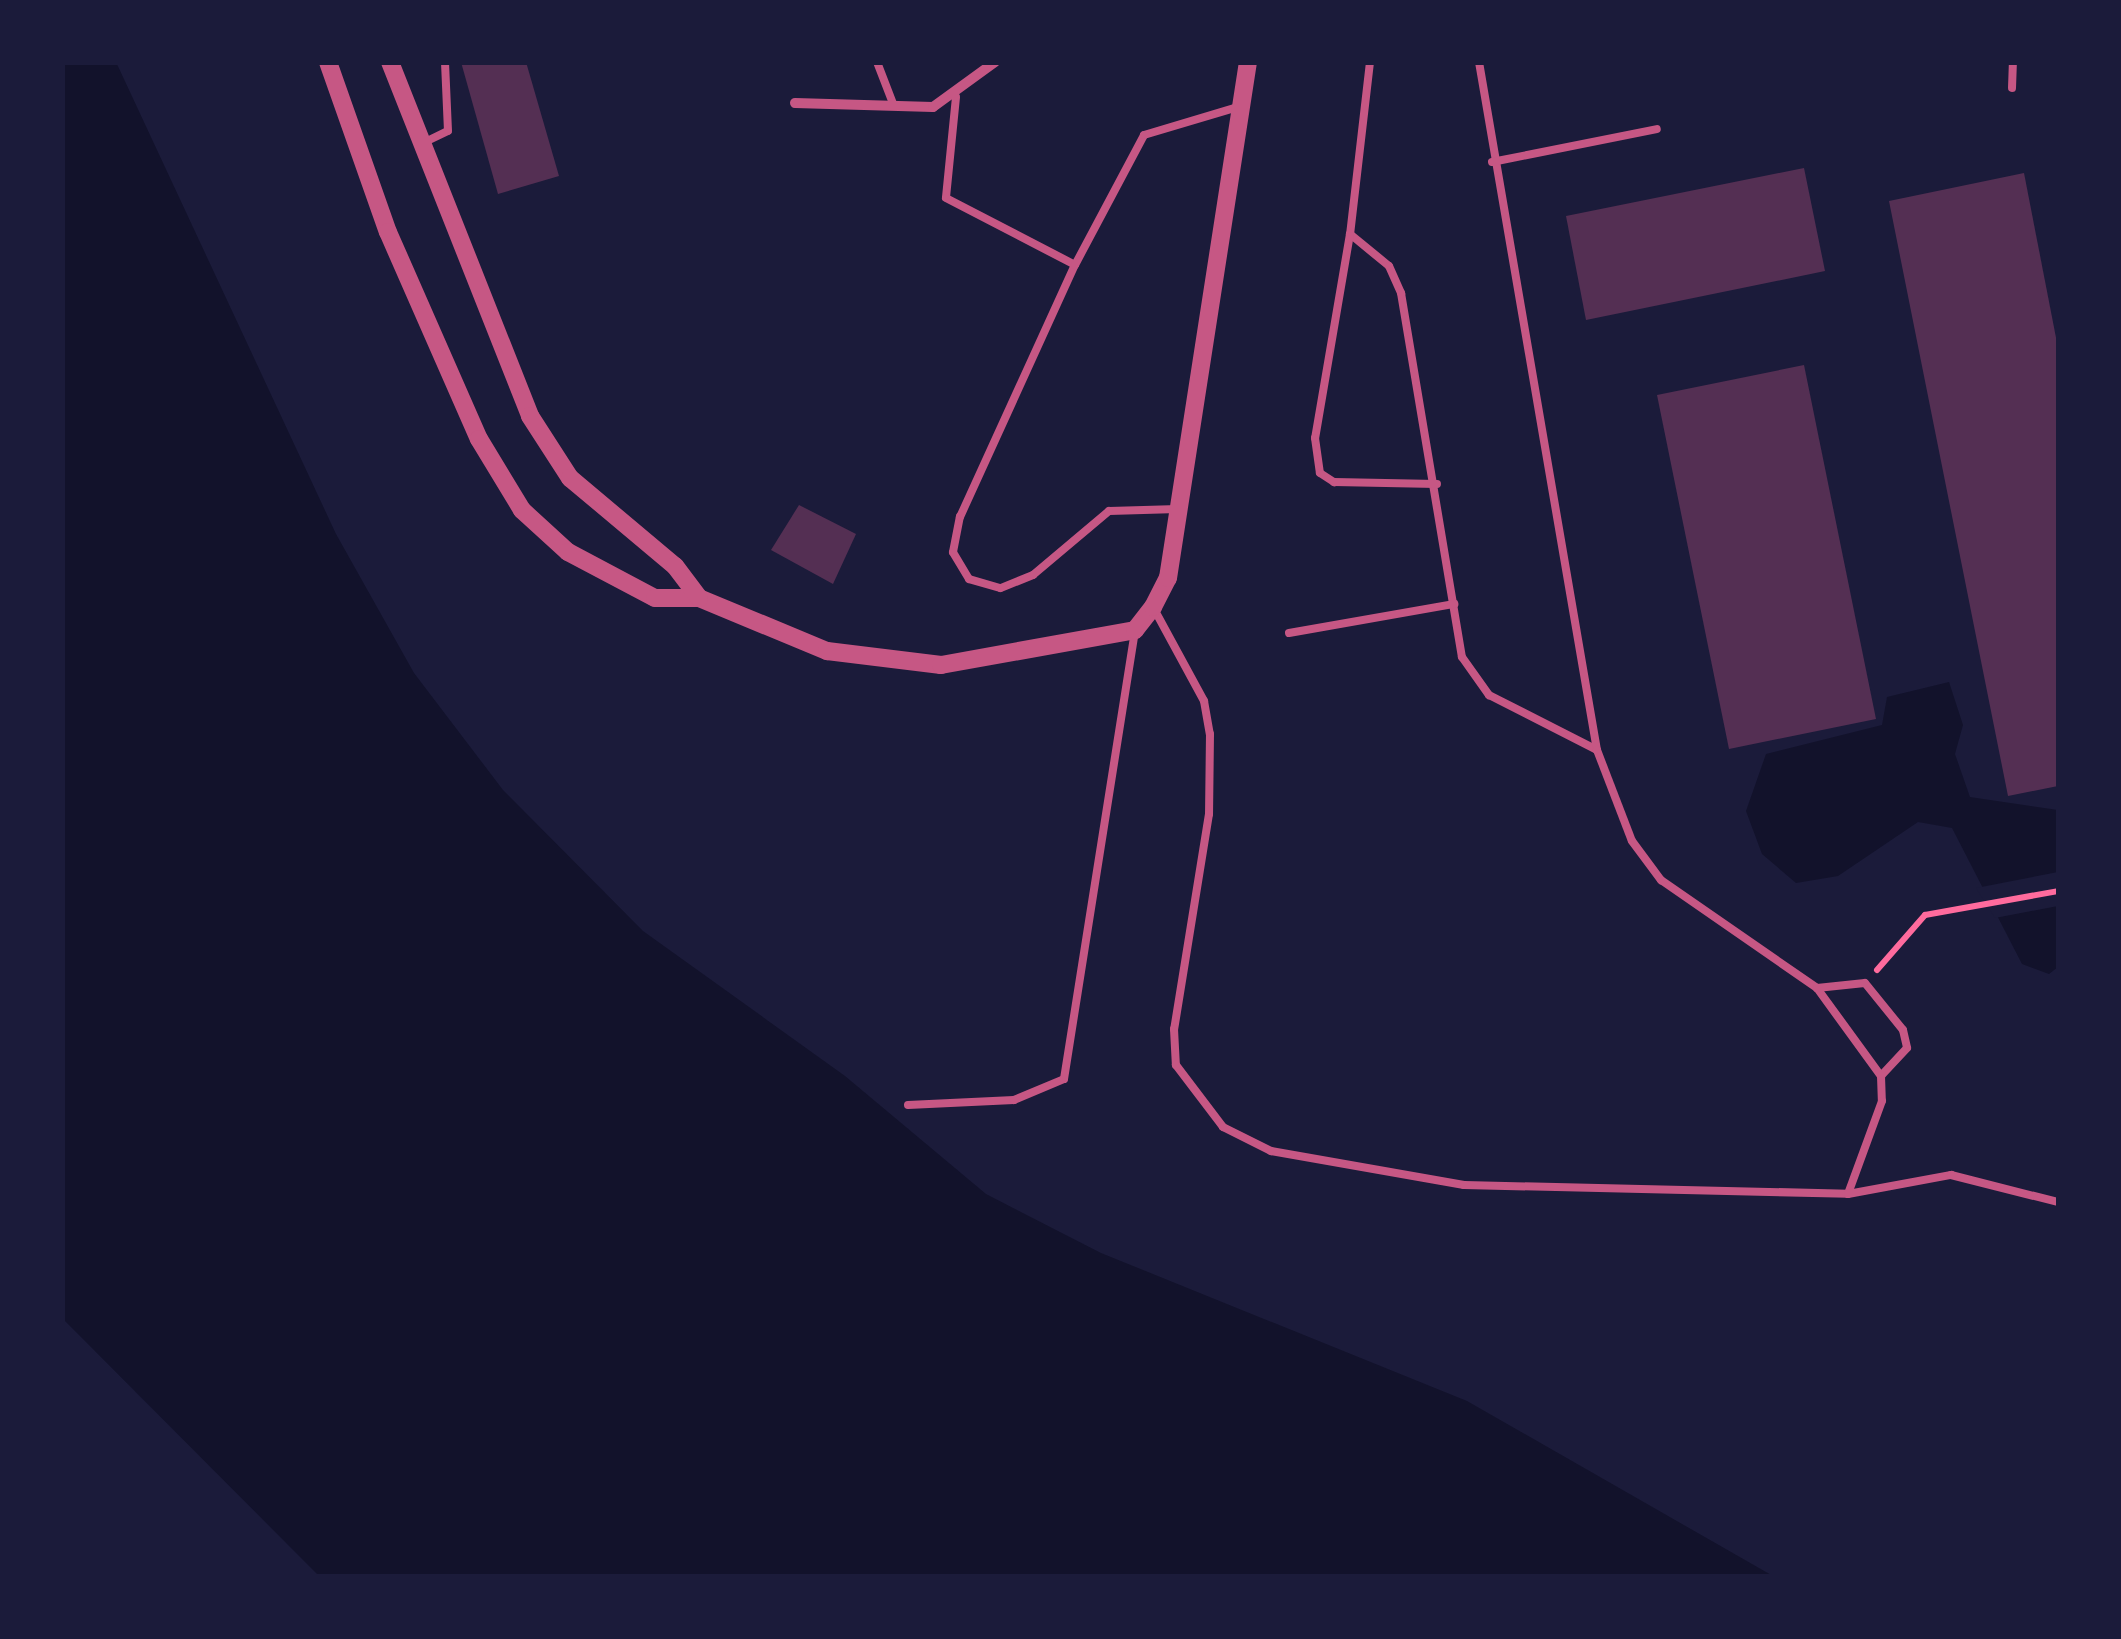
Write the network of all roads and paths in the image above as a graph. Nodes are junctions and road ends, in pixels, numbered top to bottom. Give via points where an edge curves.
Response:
1 (328, 62) edge
2 (390, 62) edge
3 (445, 62) edge
4 (877, 62) edge
5 (995, 62) edge
6 (1248, 62) edge
7 (1370, 62) edge
8 (1479, 62) edge
9 (2013, 62) edge
10 (2012, 88) dead end
11 (956, 97) junction
12 (795, 103) dead end
13 (894, 106) junction
14 (1242, 106) junction
15 (1657, 129) dead end
16 (418, 146) junction
17 (1492, 162) junction
18 (1350, 234) junction
19 (1075, 264) junction
20 (1436, 484) junction
21 (1178, 509) junction
22 (698, 598) junction
23 (1454, 604) junction
24 (1154, 607) junction
25 (1135, 630) junction
26 (1288, 633) dead end
27 (1597, 750) junction
28 (2058, 891) edge
29 (1865, 982) junction
30 (1816, 988) junction
31 (1881, 1076) junction
32 (908, 1105) dead end
33 (1848, 1194) junction
34 (2058, 1202) edge

1 - 22 street via 388,232 479,439 522,510 568,552 655,598
2 - 16 street
3 - 16 lane via 448,130
4 - 13 lane
5 - 11 street
6 - 14 street
7 - 18 lane
8 - 17 lane
9 - 10 lane
11 - 13 street
11 - 19 lane via 946,198
12 - 13 street
14 - 19 lane via 1144,135
14 - 21 street
15 - 17 lane
16 - 22 street via 530,416 570,478 675,566
17 - 27 lane
18 - 20 lane via 1389,266 1401,293
18 - 20 lane via 1315,438 1320,472 1334,482
19 - 21 lane via 960,517 953,552 969,579 1000,588 1033,575 1109,511
20 - 23 lane
21 - 24 street
22 - 25 street via 827,650 941,665
23 - 26 lane
23 - 27 lane via 1462,656 1489,696
24 - 25 street
24 - 33 lane via 1204,701 1210,734 1210,814 1174,1029 1176,1065 1223,1127 1271,1151 1464,1185
25 - 32 lane via 1064,1079 1014,1100
27 - 30 lane via 1632,842 1662,880
28 - 29 path via 1925,915
29 - 30 lane
29 - 31 lane via 1907,1048
30 - 31 lane
31 - 33 lane via 1882,1101
33 - 34 lane via 1951,1175

